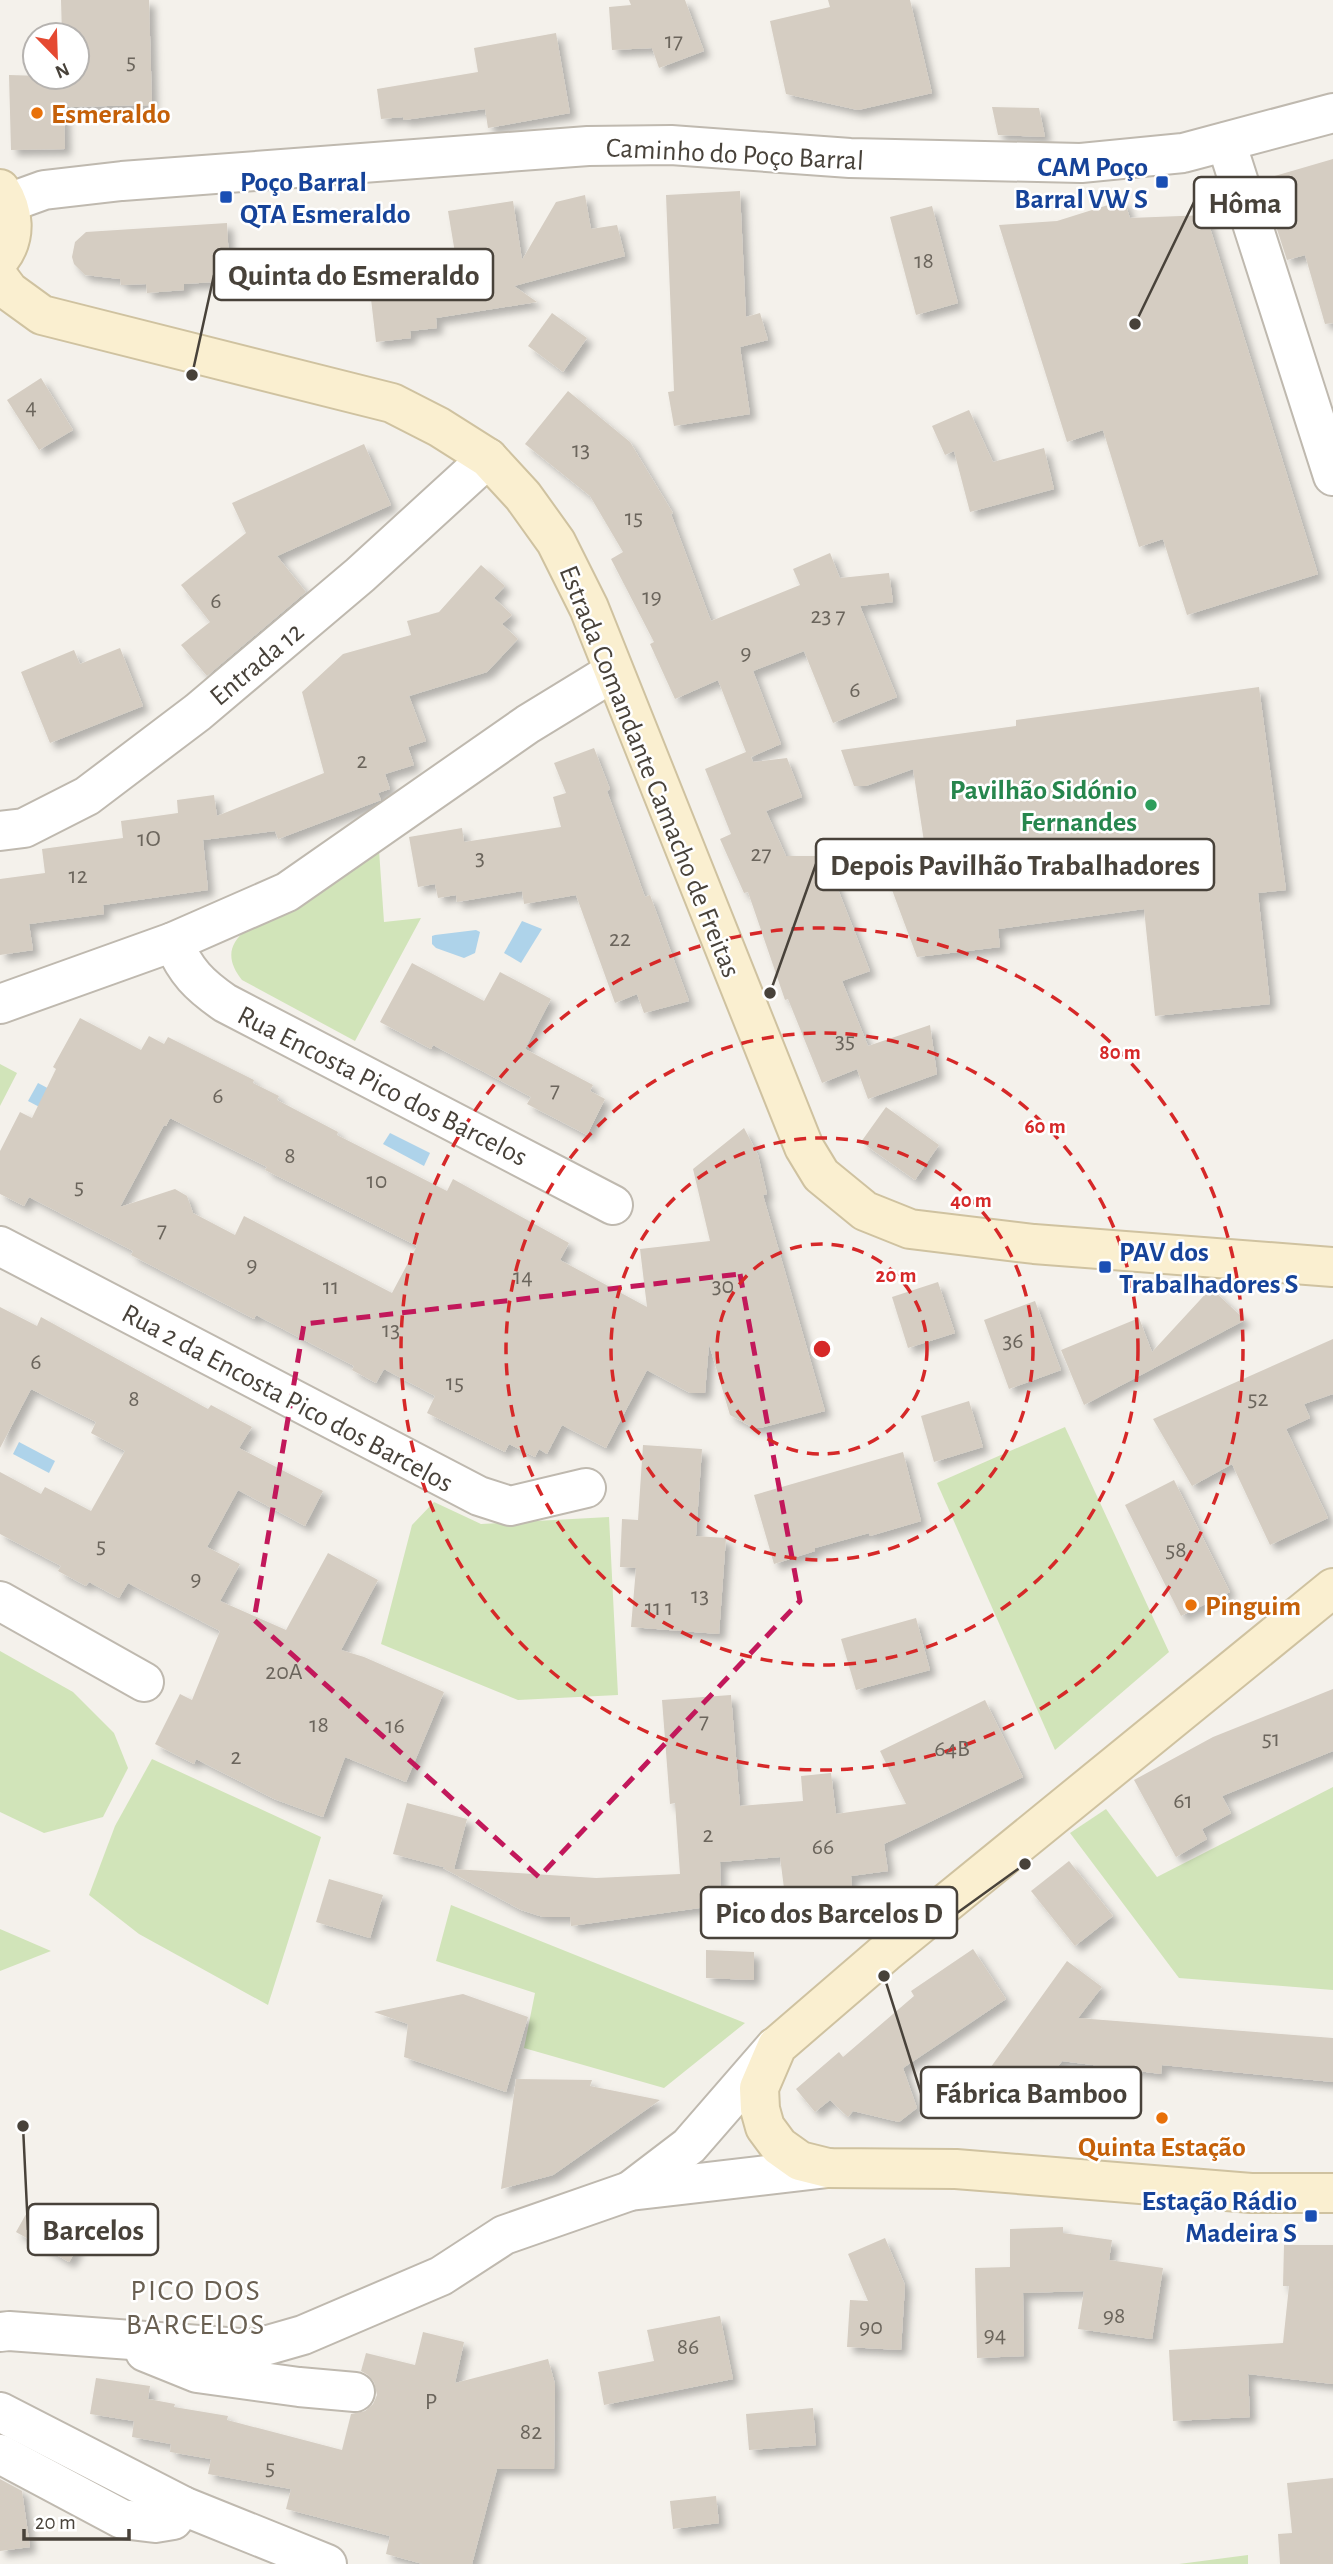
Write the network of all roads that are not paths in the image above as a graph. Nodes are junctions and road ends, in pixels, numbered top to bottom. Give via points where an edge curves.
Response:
1 (1333, 113) edge
2 (1226, 142) junction
3 (4, 196) edge
4 (0, 259) edge
5 (0, 279) edge
6 (488, 458) junction
7 (1333, 476) edge
8 (613, 672) junction
9 (0, 831) edge
10 (173, 942) junction
11 (0, 1004) edge
12 (613, 1205) dead end
13 (0, 1246) edge
14 (1333, 1267) edge
15 (586, 1488) dead end
16 (1333, 1588) edge
17 (0, 1601) edge
18 (144, 1682) dead end
19 (777, 2046) junction
20 (828, 2168) junction
21 (630, 2191) junction
22 (1333, 2193) edge
23 (0, 2332) edge
24 (114, 2339) junction
25 (355, 2392) dead end
26 (0, 2412) edge
27 (0, 2454) edge
28 (183, 2506) junction
29 (327, 2564) edge

1 - 2 street, Caminho do Poço Barral
2 - 3 street, Caminho do Poço Barral via 1183,153 1081,163 850,158 671,145 588,146 122,181
2 - 7 street
3 - 4 main road via 12,219 11,236
5 - 6 main road, Estrada Comandante Camacho de Freitas via 42,315 392,403
6 - 8 main road, Estrada Comandante Camacho de Freitas via 556,542 589,608
6 - 9 street, Entrada 12 via 360,575 198,712 87,796 24,828
8 - 10 street via 528,724 286,892
8 - 14 main road, Estrada Comandante Camacho de Freitas via 804,1147 821,1175 865,1211 910,1229 1034,1244
10 - 11 street
10 - 12 street, Rua Encosta Pico dos Barcelos via 198,984 225,1003
13 - 15 street, Rua 2 da Encosta Pico dos Barcelos via 479,1496 510,1506
16 - 19 main road
17 - 18 street
19 - 20 main road via 760,2088 765,2127 779,2146 800,2161
19 - 21 street via 689,2146
20 - 21 street
20 - 22 main road via 956,2169 1251,2193
21 - 24 street via 504,2235 441,2276 276,2344 254,2349
23 - 24 street
24 - 25 street via 197,2373
26 - 28 street
27 - 28 street via 122,2519 173,2520
28 - 29 street

